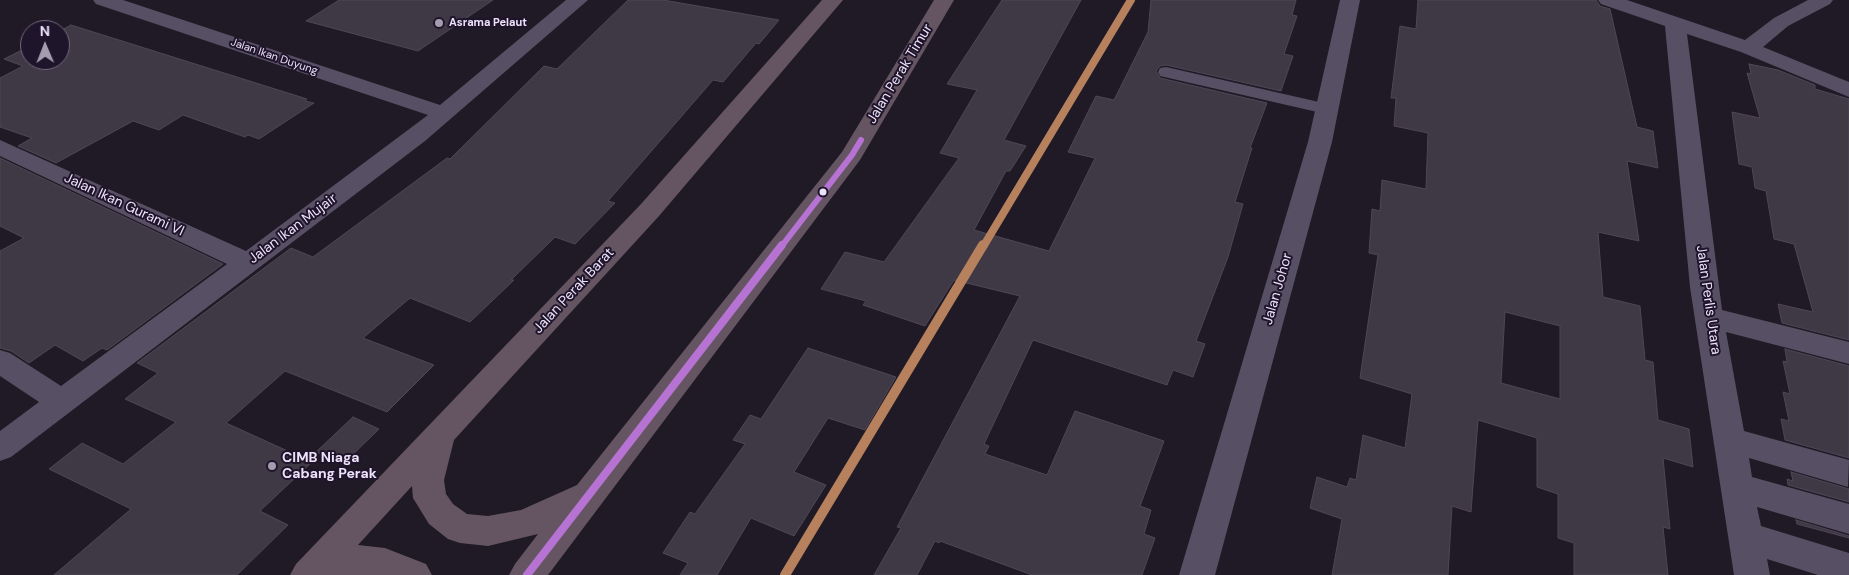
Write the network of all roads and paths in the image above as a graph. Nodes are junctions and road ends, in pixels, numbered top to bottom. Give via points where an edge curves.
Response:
1 (103, 0) edge
2 (578, 0) edge
3 (833, 0) edge
4 (944, 0) edge
5 (1350, 0) edge
6 (1608, 0) edge
7 (1824, 0) edge
8 (1675, 24) junction
9 (1748, 48) junction
10 (1166, 72) dead end
11 (1849, 90) edge
12 (1326, 109) junction
13 (445, 113) junction
14 (0, 147) edge
15 (249, 263) junction
16 (1709, 317) junction
17 (1849, 353) edge
18 (0, 361) edge
19 (62, 402) junction
20 (439, 437) junction
21 (1729, 440) junction
22 (0, 448) edge
23 (1848, 473) edge
24 (1737, 487) junction
25 (589, 494) junction
26 (1849, 519) edge
27 (1746, 537) junction
28 (1849, 569) edge
29 (309, 574) edge
30 (414, 575) edge
31 (527, 575) edge
32 (1197, 575) edge
33 (1752, 575) edge

1 - 13 street, Jalan Ikan Duyung
2 - 13 street, Jalan Ikan Mujair
3 - 20 highway, Jalan Perak Barat via 650,210
4 - 25 highway, Jalan Perak Timur via 852,155
5 - 12 street, Jalan Johor
6 - 8 street
7 - 9 street via 1781,22
8 - 9 street
8 - 16 street, Jalan Perlis Utara
9 - 11 street
10 - 12 lane
12 - 32 street, Jalan Johor via 1320,142
13 - 15 street, Jalan Ikan Mujair
14 - 15 street, Jalan Ikan Gurami VI
15 - 19 street, Jalan Ikan Mujair
16 - 17 street
16 - 21 street, Jalan Perlis Utara
18 - 19 street
19 - 22 street, Jalan Ikan Mujair
20 - 25 highway via 428,480 430,498 441,514 460,528 488,531 525,524
20 - 29 highway, Jalan Perak Barat
21 - 23 street
21 - 24 street, Jalan Perlis Utara
24 - 26 street
24 - 27 street, Jalan Perlis Utara
25 - 31 highway, Jalan Perak Timur
27 - 28 street
27 - 33 street, Jalan Perlis Utara
29 - 30 highway via 358,561 385,564

